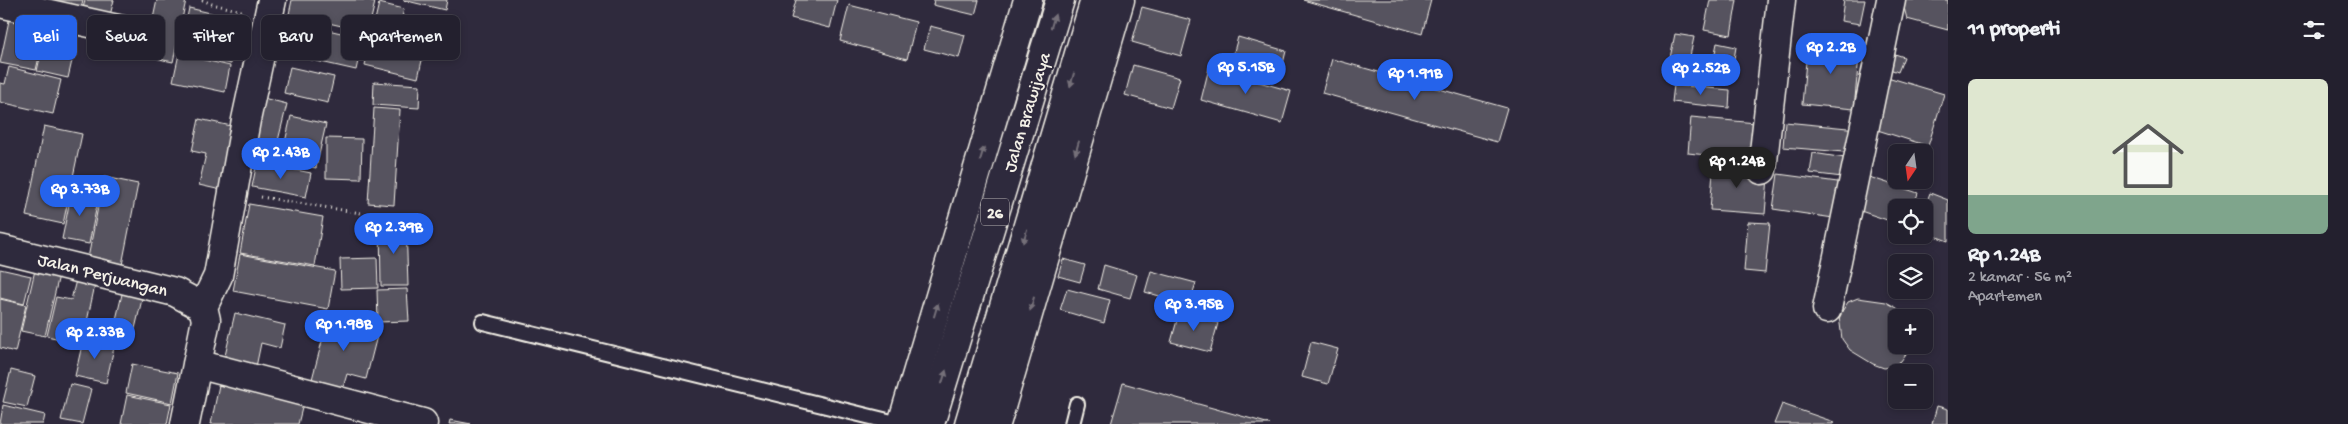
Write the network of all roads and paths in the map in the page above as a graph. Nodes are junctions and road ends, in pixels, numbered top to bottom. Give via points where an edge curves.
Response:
1 (202, 0) edge
2 (1028, 0) edge
3 (1060, 0) edge
4 (1095, 0) edge
5 (1120, 0) edge
6 (1781, 0) edge
7 (1890, 0) edge
8 (0, 2) edge
9 (270, 8) edge
10 (87, 22) edge
11 (1762, 170) dead end
12 (232, 193) junction
13 (361, 214) dead end
14 (0, 249) edge
15 (203, 307) junction
16 (1828, 308) dead end
17 (483, 322) dead end
18 (197, 364) junction
19 (1077, 404) dead end
20 (423, 423) edge
21 (185, 424) edge
22 (901, 424) edge
23 (930, 424) edge
24 (969, 424) edge
25 (996, 424) edge
26 (1072, 424) edge

1 - 9 path via 212,4
22 -> 2 main road
23 -> 3 main road, Jalan Brawijaya / 26
4 -> 24 main road, Jalan Brawijaya / 26
5 -> 25 main road
6 - 11 main road
7 - 16 main road
8 - 10 main road
9 - 12 main road
12 - 13 path
12 - 15 main road via 218,276
14 - 15 main road, Jalan Perjuangan via 175,292
15 - 18 main road via 206,320
17 - 22 lane
18 - 20 main road
18 - 21 main road
19 - 26 lane

